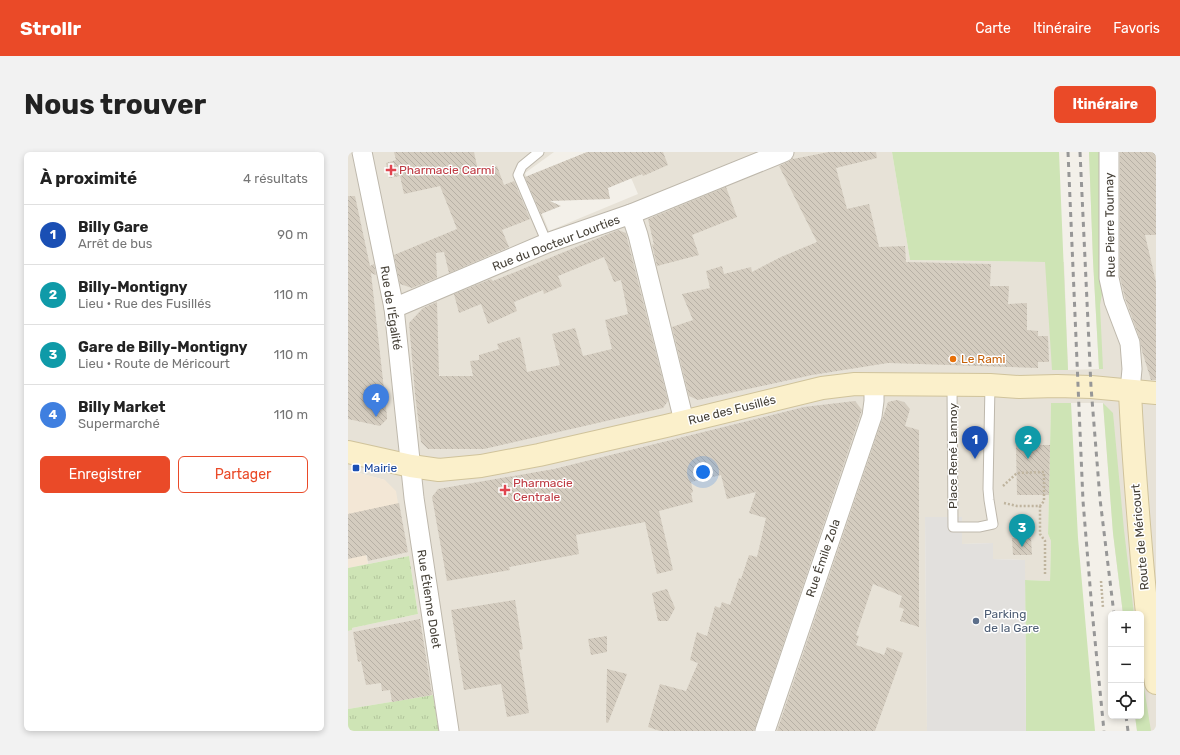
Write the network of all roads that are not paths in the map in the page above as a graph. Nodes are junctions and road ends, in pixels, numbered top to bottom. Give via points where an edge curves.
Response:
1 (362, 152) edge
2 (539, 152) edge
3 (784, 152) edge
4 (1109, 152) edge
5 (631, 214) junction
6 (547, 243) junction
7 (394, 308) junction
8 (874, 384) junction
9 (952, 385) junction
10 (990, 385) junction
11 (1130, 391) junction
12 (1156, 393) edge
13 (684, 421) junction
14 (348, 452) edge
15 (411, 466) junction
16 (1156, 683) edge
17 (449, 731) edge
18 (765, 731) edge

1 - 7 street, Rue de l'Égalité
2 - 6 lane via 522,166 518,175
3 - 5 street
4 - 11 street, Rue Pierre Tournay via 1109,278 1114,301 1130,343
5 - 6 street, Rue du Docteur Lourties
5 - 13 street, Rue du Docteur Lourties
6 - 7 street, Rue du Docteur Lourties
7 - 15 street, Rue de l'Égalité
8 - 9 street, Rue des Fusillés
8 - 13 street, Rue des Fusillés via 822,388
8 - 18 street, Rue Émile Zola via 872,416
9 - 10 street, Rue des Fusillés
9 - 10 lane, Place René Lannoy via 953,527 979,527 993,524 989,500
10 - 11 street, Rue des Fusillés
11 - 12 street, Rue des Fusillés
11 - 16 street, Route de Méricourt via 1143,578
13 - 15 street, Rue des Fusillés via 481,466 439,470
14 - 15 street, Rue des Fusillés
15 - 17 street, Rue Étienne Dolet

